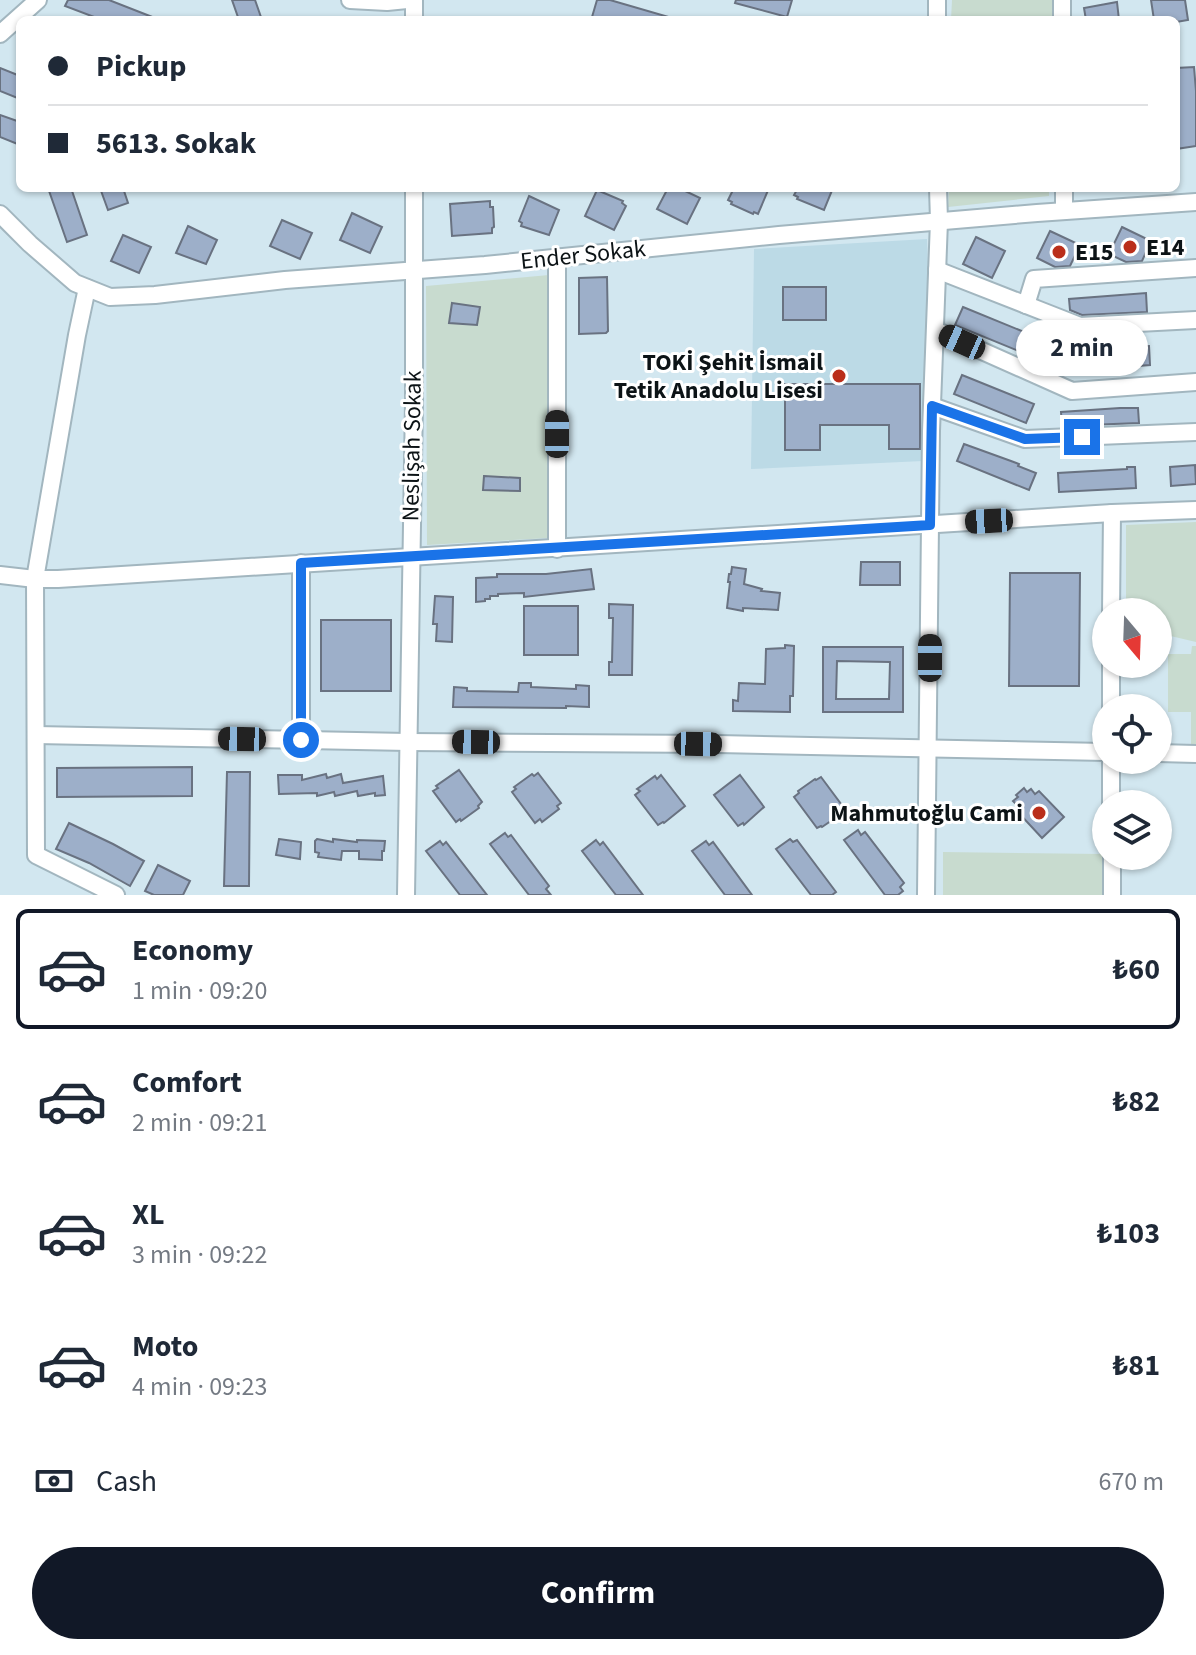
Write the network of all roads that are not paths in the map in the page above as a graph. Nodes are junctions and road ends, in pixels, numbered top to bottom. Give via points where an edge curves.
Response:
1 (38, 0) edge
2 (350, 0) edge
3 (407, 0) edge
4 (20, 16) edge
5 (16, 20) edge
6 (0, 34) edge
7 (414, 192) edge
8 (938, 192) edge
9 (1064, 192) edge
10 (1196, 202) edge
11 (1064, 211) junction
12 (0, 214) edge
13 (939, 221) junction
14 (557, 257) junction
15 (1196, 268) edge
16 (937, 270) junction
17 (414, 271) junction
18 (87, 288) junction
19 (1026, 305) junction
20 (1196, 320) edge
21 (935, 330) junction
22 (1196, 382) edge
23 (932, 406) junction
24 (1196, 432) edge
25 (1196, 510) edge
26 (1112, 513) junction
27 (930, 525) junction
28 (557, 549) junction
29 (411, 556) junction
30 (301, 563) junction
31 (0, 575) edge
32 (35, 579) junction
33 (1111, 598) edge
34 (36, 735) junction
35 (301, 740) junction
36 (408, 742) junction
37 (928, 749) junction
38 (1092, 752) edge
39 (1172, 753) edge
40 (1196, 754) edge
41 (1112, 870) edge
42 (116, 895) edge
43 (406, 895) edge
44 (926, 895) edge
45 (1112, 895) edge

1 - 4 street
2 - 3 street
5 - 6 street
7 - 17 street, Neslişah Sokak
8 - 13 street
9 - 11 street
10 - 11 street, Ender Sokak
11 - 13 street, Ender Sokak
12 - 18 street, Ender Sokak
13 - 14 street, Ender Sokak
13 - 16 street
14 - 17 street, Ender Sokak
14 - 28 street
15 - 19 street via 1034,279
16 - 19 street
16 - 21 street
17 - 18 street, Ender Sokak via 155,295 110,297
17 - 29 street, Neslişah Sokak
18 - 32 street
19 - 20 street via 1080,326
21 - 22 street via 1072,391
21 - 23 street
23 - 24 street via 1025,439
23 - 27 street
25 - 26 street
26 - 27 street
26 - 33 street
27 - 28 street
27 - 37 street
28 - 29 street
29 - 30 street
29 - 36 street, Neslişah Sokak
30 - 32 street
30 - 35 street
31 - 32 street
32 - 34 street
34 - 35 street
34 - 42 street via 36,855
35 - 36 street
36 - 37 street
36 - 43 street, Neslişah Sokak
37 - 38 street
37 - 44 street
39 - 40 street
41 - 45 street

